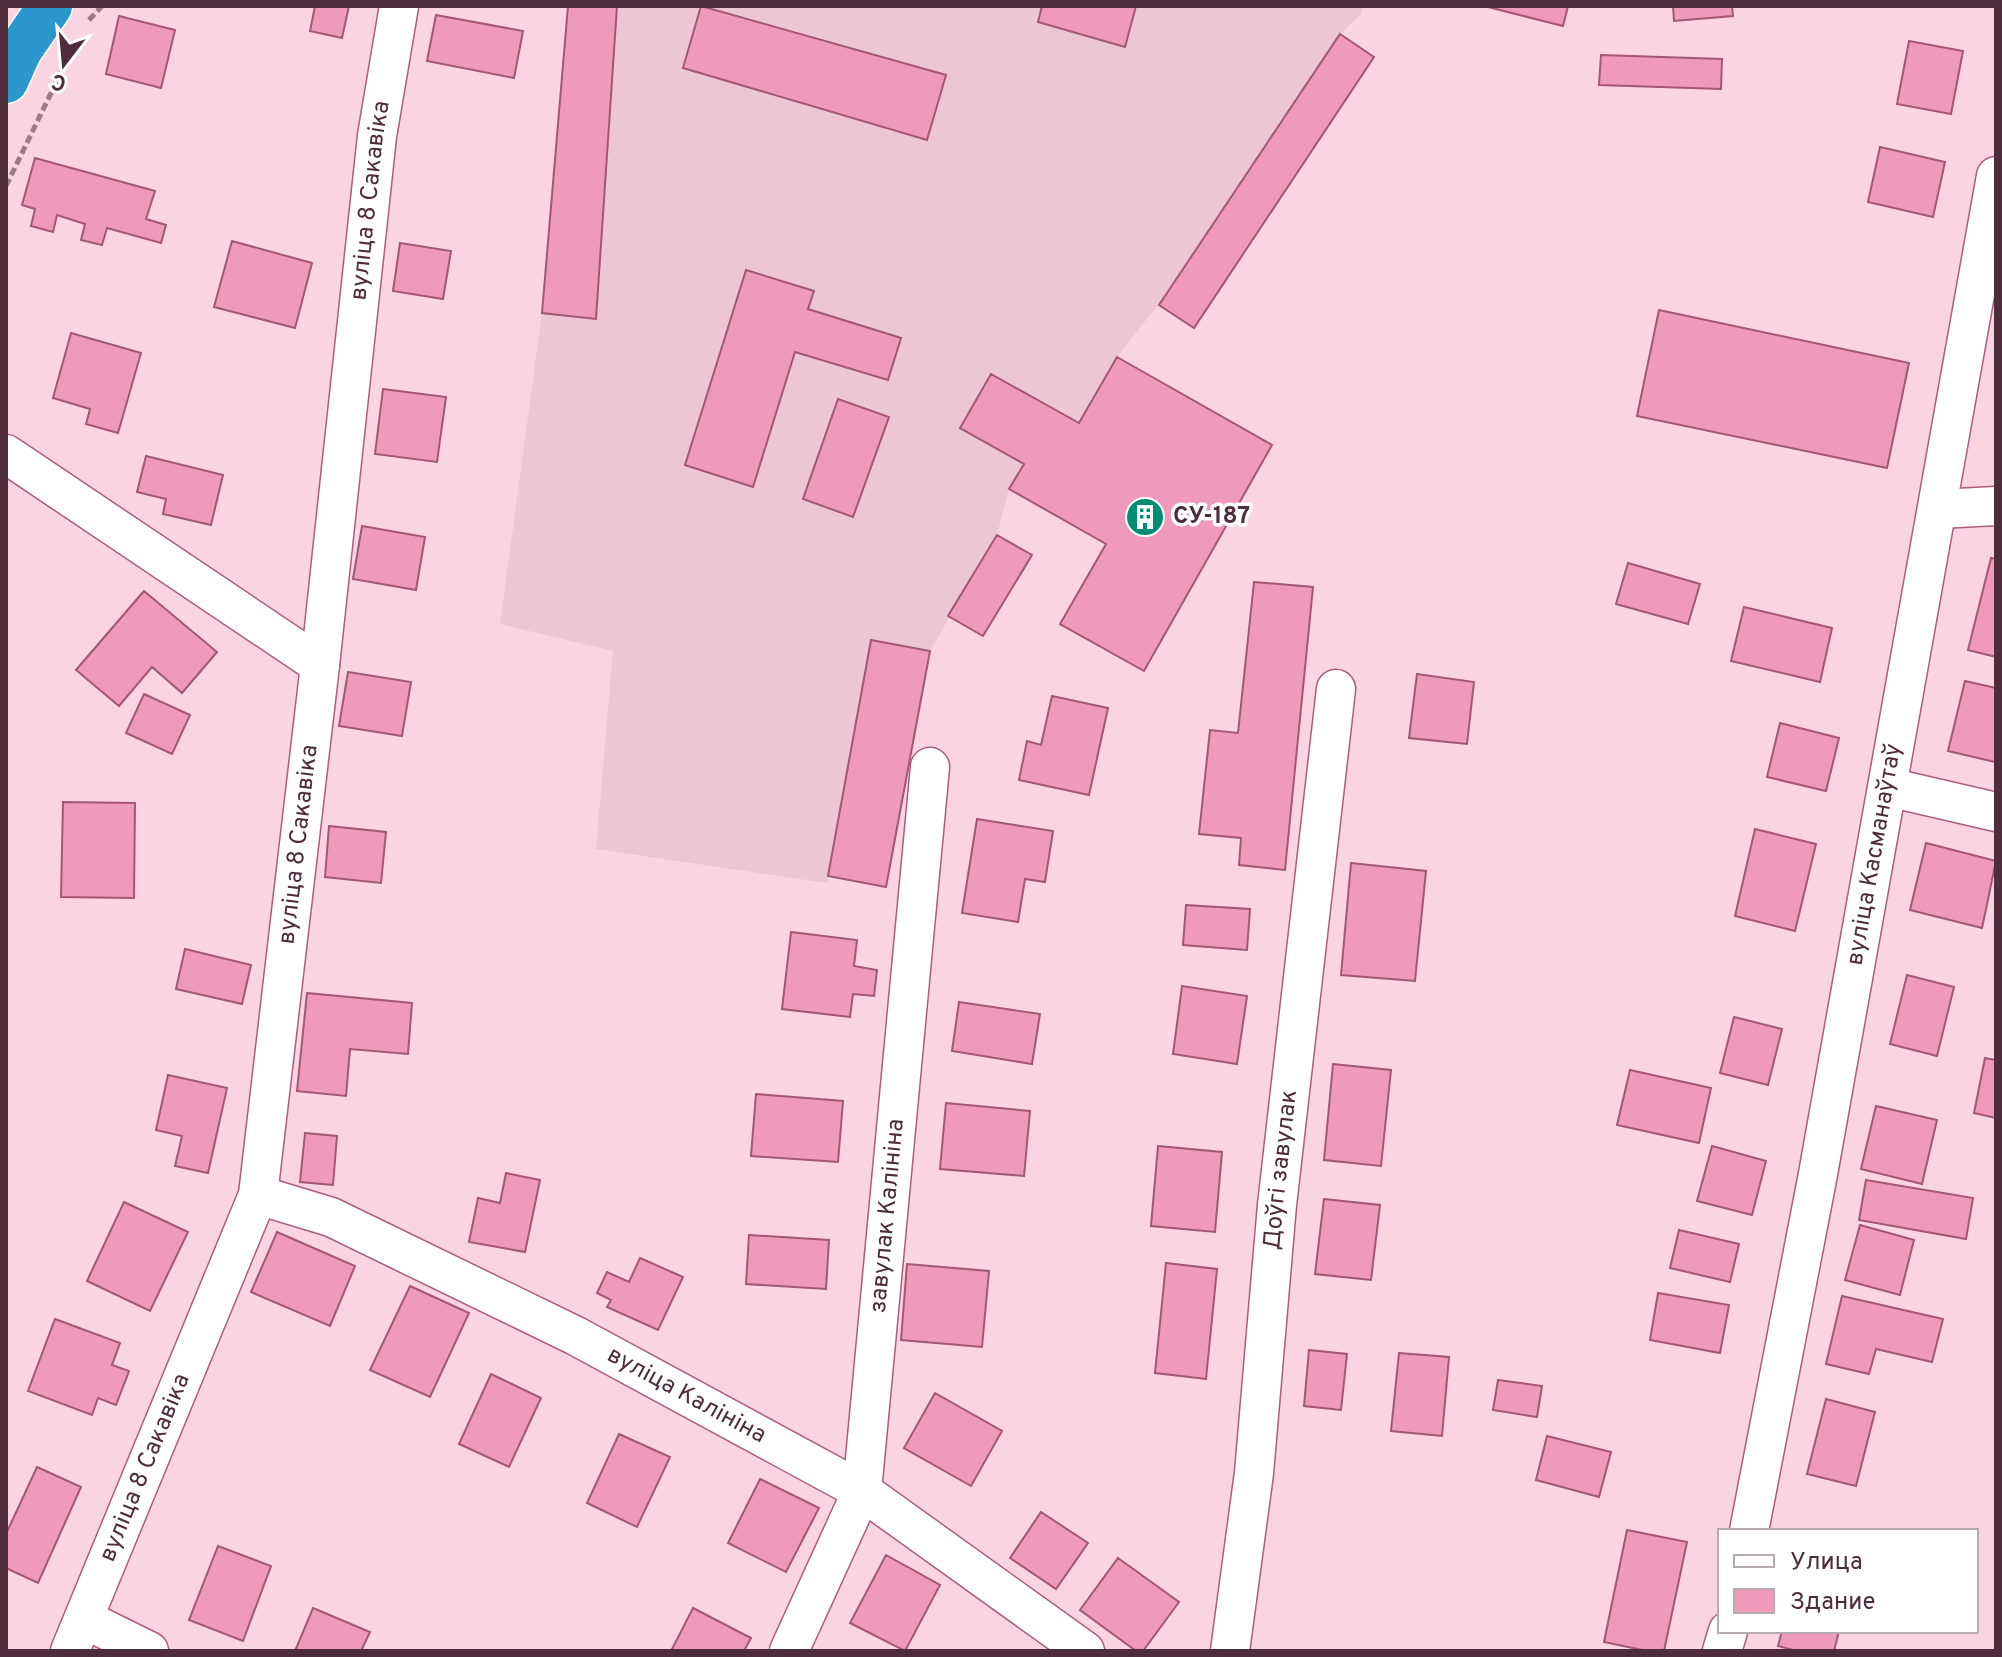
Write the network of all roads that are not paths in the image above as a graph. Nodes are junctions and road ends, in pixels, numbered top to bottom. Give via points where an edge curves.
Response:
1 (399, 6) edge
2 (69, 14) edge
3 (6, 81) edge
4 (1996, 176) edge
5 (6, 454) edge
6 (1996, 506) edge
7 (1938, 509) junction
8 (320, 665) junction
9 (1336, 689) dead end
10 (930, 767) dead end
11 (1888, 787) junction
12 (1996, 812) edge
13 (258, 1195) junction
14 (862, 1491) junction
15 (1749, 1529) edge
16 (77, 1635) edge
17 (149, 1651) edge
18 (789, 1651) edge
19 (1085, 1651) edge
20 (1230, 1651) edge

1 - 8 street, вуліца 8 Сакавіка via 377,136
2 - 3 highway via 20,50
4 - 7 street, вуліца Касманаўтаў
5 - 8 street
6 - 7 street
7 - 11 street, вуліца Касманаўтаў
8 - 13 street, вуліца 8 Сакавіка
9 - 20 street, Доўгі завулак via 1277,1205 1254,1473
10 - 14 street, завулак Калініна
11 - 12 street
11 - 15 street, вуліца Касманаўтаў
13 - 14 street, вуліца Калініна via 331,1217 576,1336
13 - 16 street, вуліца 8 Сакавіка
14 - 18 street, завулак Калініна
14 - 19 street, вуліца Калініна
16 - 17 street

